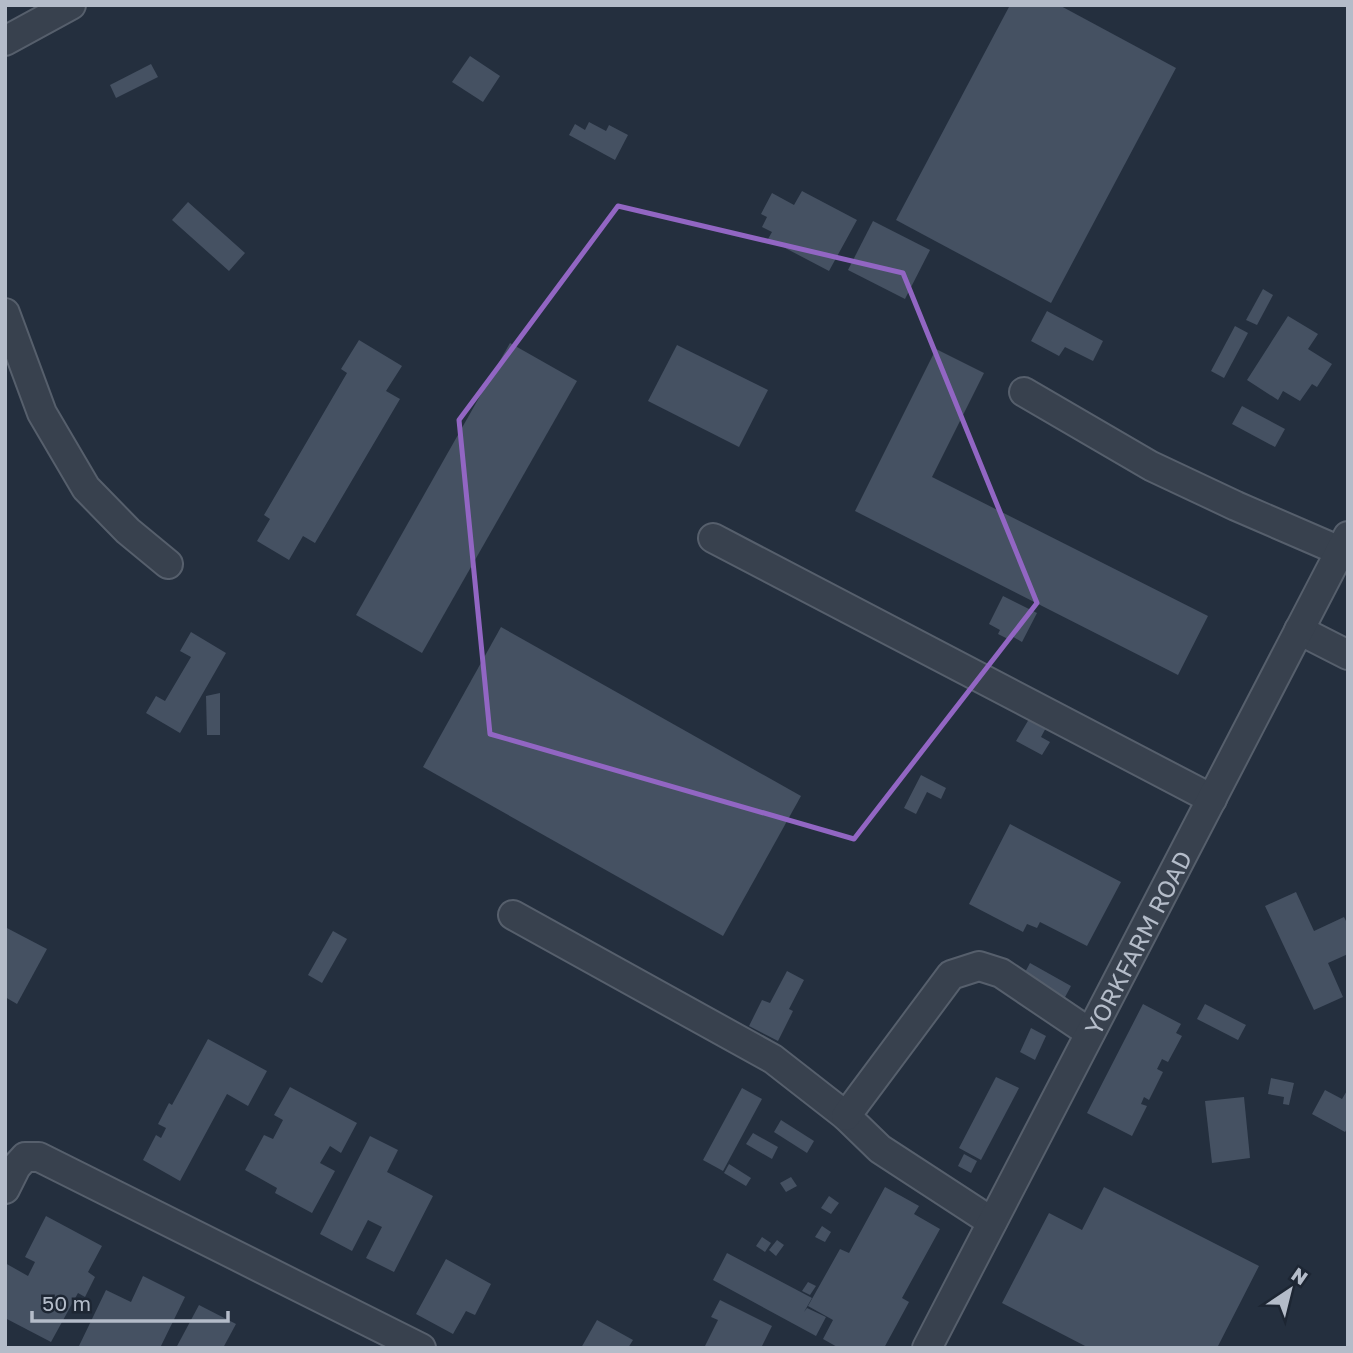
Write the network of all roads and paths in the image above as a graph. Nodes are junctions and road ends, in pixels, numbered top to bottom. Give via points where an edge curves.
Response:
1 (71, 5) edge
2 (5, 41) edge
3 (5, 313) edge
4 (1024, 391) dead end
5 (713, 538) dead end
6 (1344, 544) edge
7 (169, 564) dead end
8 (1299, 630) junction
9 (1348, 655) edge
10 (1212, 799) junction
11 (513, 915) dead end
12 (1090, 1033) junction
13 (846, 1116) junction
14 (5, 1189) edge
15 (992, 1222) junction
16 (421, 1348) edge
17 (927, 1348) edge

1 - 2 street
3 - 7 street via 42,413 86,488
4 - 6 street via 1151,466 1236,506
5 - 10 street
6 - 8 street, YORKFARM ROAD
8 - 9 street
8 - 10 street, YORKFARM ROAD
10 - 12 street, YORKFARM ROAD
11 - 13 street via 773,1059
12 - 13 street via 1001,973 979,966 951,975
12 - 15 street, YORKFARM ROAD
13 - 15 street via 880,1149
14 - 16 street via 25,1157 39,1157
15 - 17 street, YORKFARM ROAD

